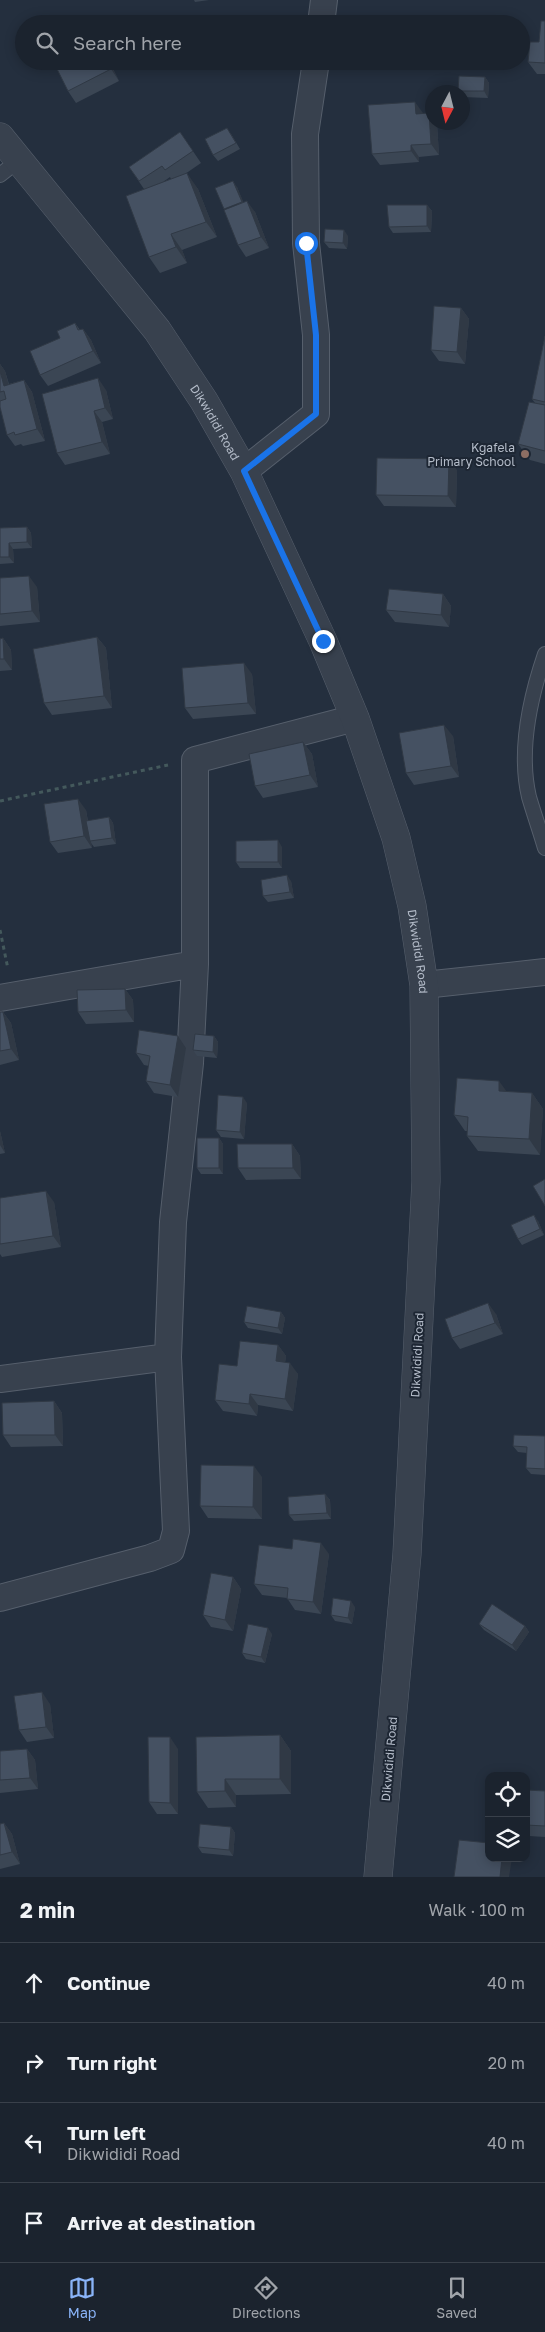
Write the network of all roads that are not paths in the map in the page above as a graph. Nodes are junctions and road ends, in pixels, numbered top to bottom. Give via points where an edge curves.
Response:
1 (324, 0) edge
2 (322, 15) edge
3 (315, 70) edge
4 (0, 136) edge
5 (10, 168) edge
6 (244, 471) junction
7 (545, 654) edge
8 (355, 718) junction
9 (545, 848) edge
10 (195, 964) junction
11 (545, 972) edge
12 (424, 985) junction
13 (7, 997) edge
14 (168, 1357) junction
15 (0, 1379) edge
16 (0, 1598) edge
17 (378, 1877) edge

1 - 2 street
3 - 6 street via 305,134 306,243 316,335 316,414
4 - 5 street, Dikwididi Road
5 - 6 street, Dikwididi Road via 157,330 204,401
6 - 8 street, Dikwididi Road
7 - 9 lane via 532,691 525,750 529,795
8 - 10 street via 195,760
8 - 12 street, Dikwididi Road via 396,838 412,906
10 - 13 street
10 - 14 street via 190,1063 173,1222
11 - 12 street
12 - 17 street, Dikwididi Road via 426,1181 410,1506
14 - 15 street
14 - 16 street via 176,1531 171,1550

